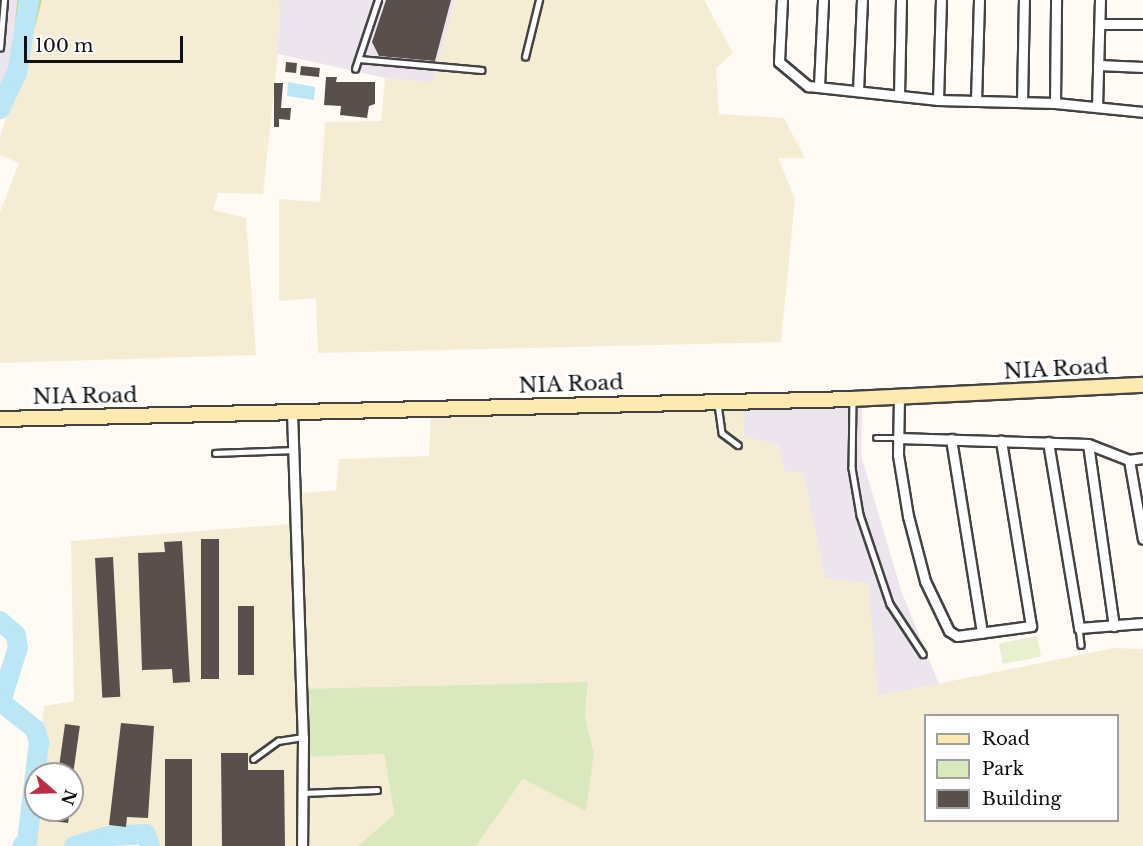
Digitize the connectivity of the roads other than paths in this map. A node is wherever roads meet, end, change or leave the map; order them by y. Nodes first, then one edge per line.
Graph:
1 (4, 0) edge
2 (378, 0) edge
3 (539, 0) edge
4 (782, 0) edge
5 (823, 0) edge
6 (862, 0) edge
7 (901, 0) edge
8 (941, 0) edge
9 (979, 0) edge
10 (1024, 0) edge
11 (1056, 0) edge
12 (1101, 0) edge
13 (1100, 24) junction
14 (1143, 24) edge
15 (0, 48) edge
16 (525, 57) dead end
17 (359, 59) junction
18 (1098, 65) junction
19 (1143, 67) edge
20 (356, 69) dead end
21 (482, 70) dead end
22 (819, 86) junction
23 (858, 91) junction
24 (899, 95) junction
25 (938, 100) junction
26 (976, 101) junction
27 (1022, 102) junction
28 (1055, 103) junction
29 (1097, 107) junction
30 (1143, 112) edge
31 (1143, 385) edge
32 (899, 396) junction
33 (853, 399) junction
34 (717, 401) junction
35 (292, 412) junction
36 (0, 418) edge
37 (876, 438) dead end
38 (898, 438) junction
39 (951, 439) junction
40 (1001, 440) junction
41 (1048, 442) junction
42 (1088, 444) junction
43 (738, 445) dead end
44 (293, 450) junction
45 (215, 453) dead end
46 (1143, 458) edge
47 (1129, 460) junction
48 (1140, 495) edge
49 (1143, 534) edge
50 (1143, 539) edge
51 (1143, 623) edge
52 (1114, 626) junction
53 (1078, 628) junction
54 (982, 633) junction
55 (1081, 645) dead end
56 (923, 654) dead end
57 (303, 737) junction
58 (254, 759) dead end
59 (377, 790) dead end
60 (303, 793) junction
61 (302, 846) edge

1 - 15 lane
2 - 17 lane
3 - 16 lane
4 - 22 street
5 - 22 street
6 - 23 street
7 - 24 street
8 - 25 street
9 - 26 street
10 - 27 street
11 - 28 street
12 - 13 street
13 - 14 street
13 - 18 street
17 - 20 lane
17 - 21 lane
18 - 19 street
18 - 29 street
22 - 23 street
23 - 24 street
24 - 25 street
25 - 26 street
26 - 27 street
27 - 28 street
28 - 29 street
29 - 30 street
31 - 32 street, NIA Road
32 - 33 street, NIA Road
32 - 38 street
33 - 34 street, NIA Road
33 - 56 lane
34 - 35 street, NIA Road
34 - 43 lane
35 - 36 street, NIA Road
35 - 44 street
37 - 38 lane
38 - 39 street
38 - 54 street
39 - 40 street
39 - 54 street
40 - 41 street
40 - 54 street
41 - 42 street
41 - 53 street
42 - 47 street
42 - 52 street
44 - 45 lane
44 - 57 street
46 - 47 street
47 - 48 street
48 - 49 street
49 - 50 street
51 - 52 street
52 - 53 street
53 - 55 lane
57 - 58 lane
57 - 60 street
59 - 60 lane
60 - 61 street

